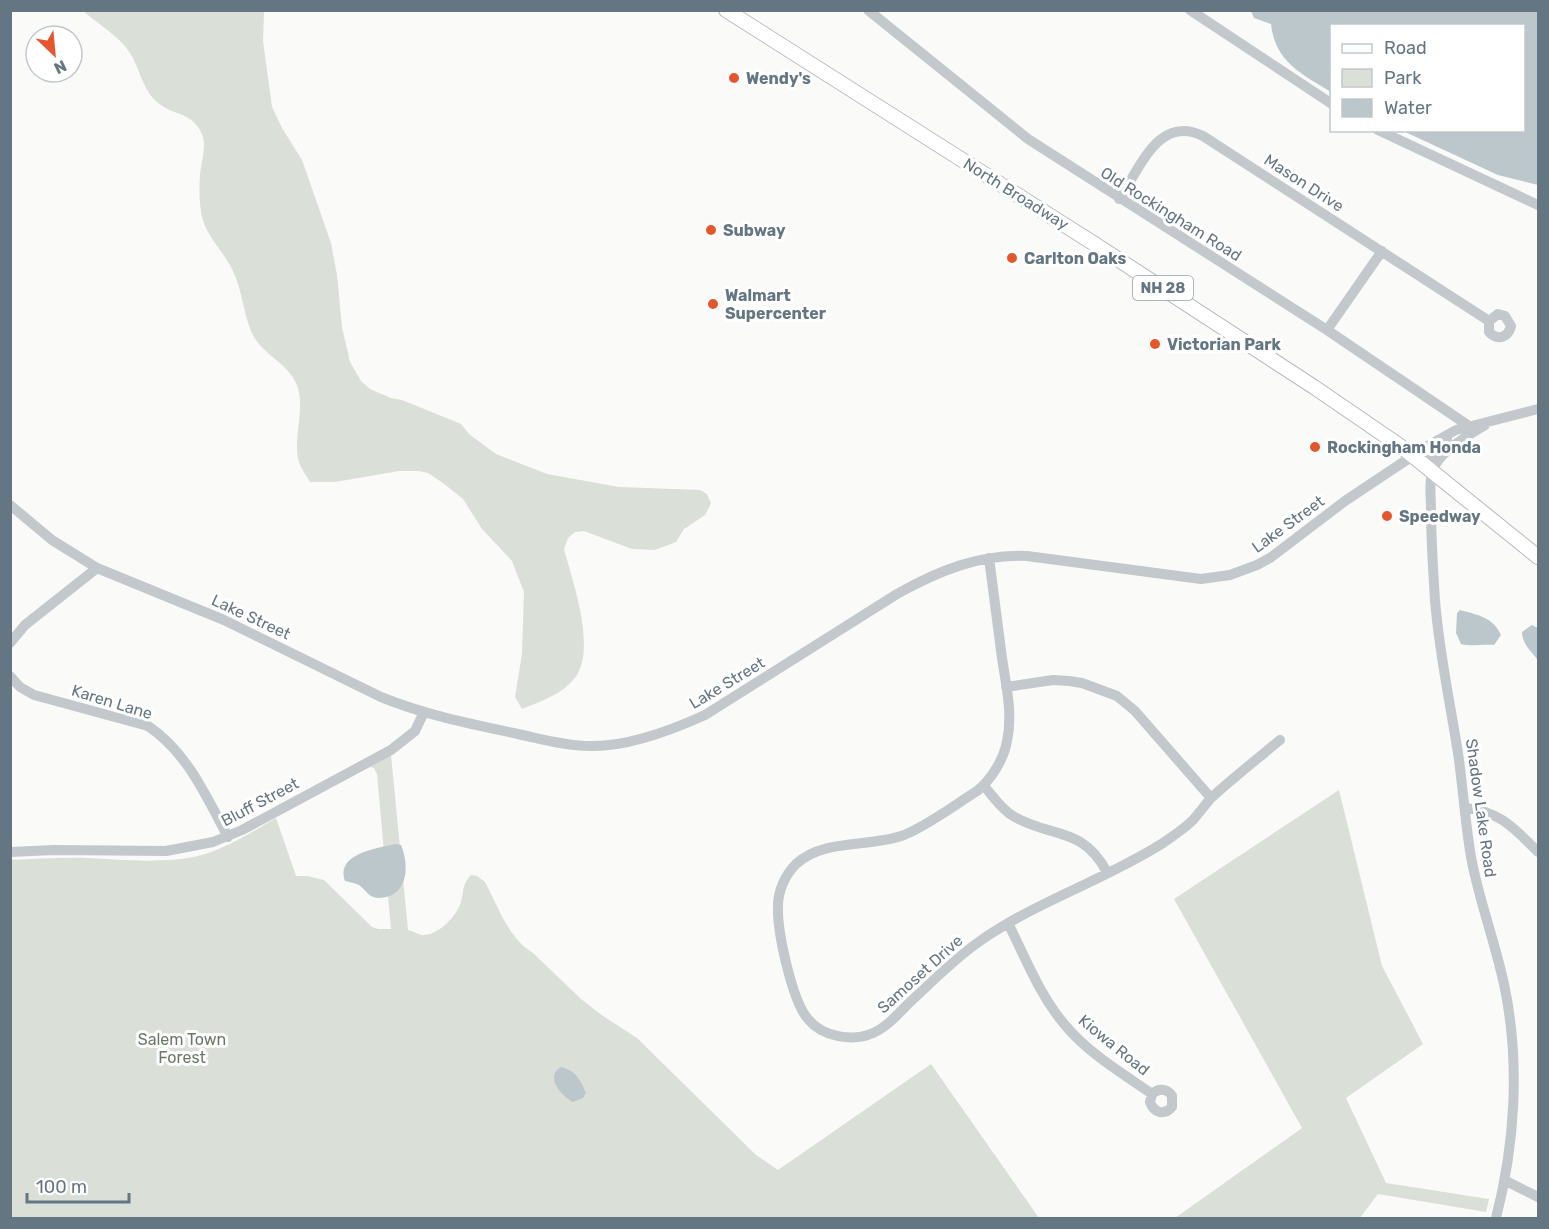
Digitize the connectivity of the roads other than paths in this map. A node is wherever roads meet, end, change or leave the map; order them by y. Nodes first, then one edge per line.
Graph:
1 (726, 10) edge
2 (868, 10) edge
3 (1190, 10) edge
4 (1330, 103) edge
5 (1382, 132) edge
6 (1119, 199) junction
7 (1539, 205) edge
8 (1382, 251) junction
9 (1489, 321) dead end
10 (1327, 330) junction
11 (1539, 409) edge
12 (1488, 423) junction
13 (1469, 426) junction
14 (1424, 464) junction
15 (10, 506) edge
16 (1537, 555) edge
17 (989, 558) junction
18 (97, 568) junction
19 (10, 643) edge
20 (10, 676) edge
21 (1006, 687) junction
22 (424, 712) junction
23 (1280, 740) dead end
24 (984, 786) junction
25 (1211, 798) junction
26 (1465, 808) junction
27 (228, 837) junction
28 (10, 852) edge
29 (1539, 852) edge
30 (1107, 872) junction
31 (1008, 923) junction
32 (1152, 1094) dead end
33 (1506, 1181) junction
34 (1539, 1197) edge
35 (1496, 1218) edge

1 - 14 main road, North Broadway / NH 28
2 - 6 street, Old Rockingham Road
3 - 4 street
5 - 7 street
6 - 8 street, Mason Drive
6 - 10 street, Old Rockingham Road
8 - 9 street, Mason Drive
8 - 10 street
10 - 13 street, Old Rockingham Road
11 - 12 street
12 - 13 street
12 - 14 street
13 - 14 street
14 - 16 main road, North Broadway / NH 28
14 - 17 street, Lake Street
14 - 26 street, Shadow Lake Road
15 - 18 street, Lake Street
17 - 21 street, Samoset Drive
17 - 22 street, Lake Street
18 - 19 street
18 - 22 street, Lake Street
20 - 27 street, Karen Lane
21 - 24 street, Samoset Drive
21 - 25 street
22 - 27 street, Bluff Street
23 - 25 street, Samoset Drive
24 - 30 street
24 - 31 street, Samoset Drive
25 - 30 street, Samoset Drive
26 - 29 street
26 - 33 street, Shadow Lake Road
27 - 28 street, Bluff Street
30 - 31 street, Samoset Drive
31 - 32 street, Kiowa Road
33 - 34 street
33 - 35 street, Shadow Lake Road

